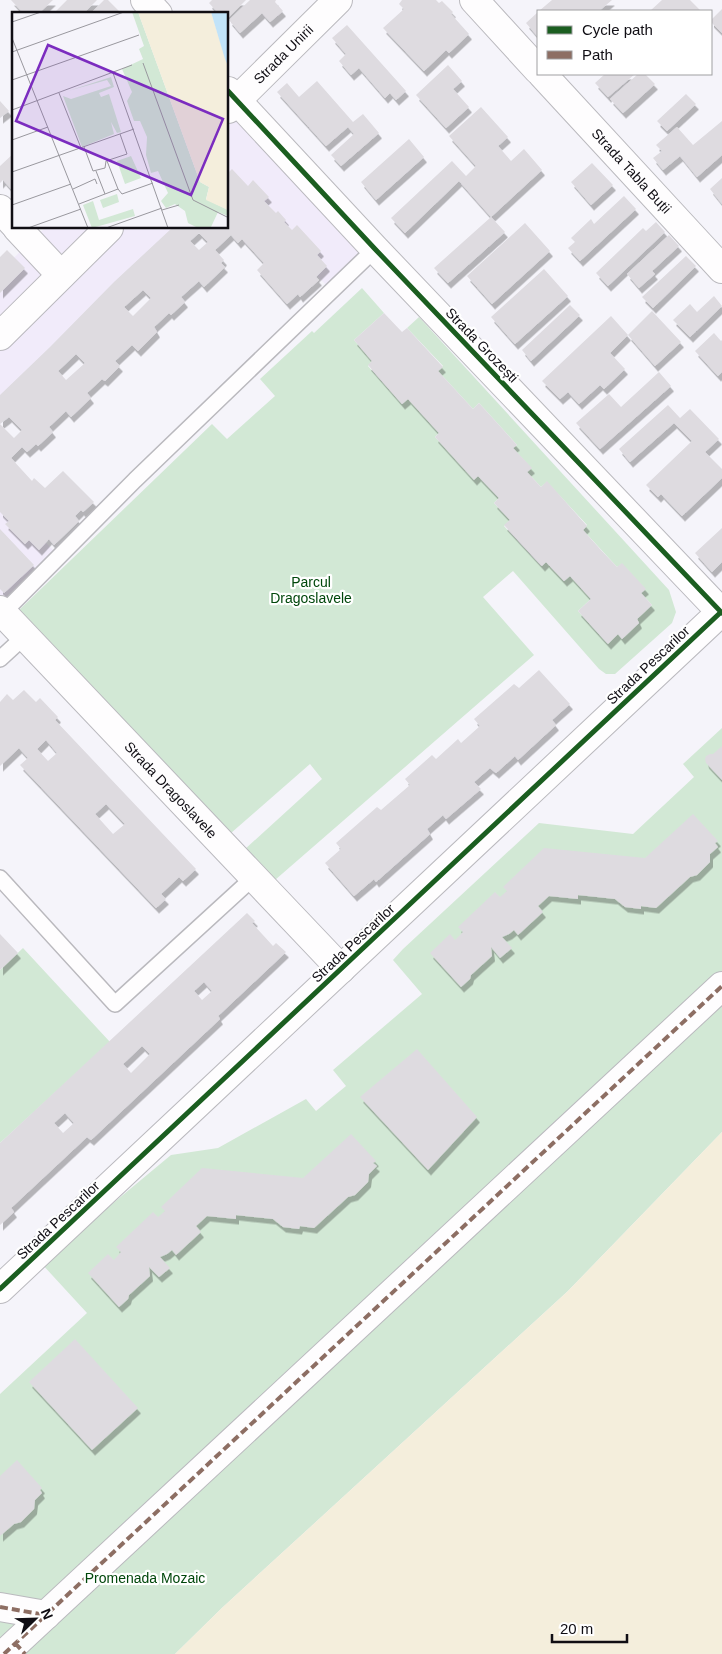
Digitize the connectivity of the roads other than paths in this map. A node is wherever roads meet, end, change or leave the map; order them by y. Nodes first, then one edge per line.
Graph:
1 (145, 0) edge
2 (338, 0) edge
3 (474, 0) edge
4 (156, 12) edge
5 (537, 69) edge
6 (543, 75) edge
7 (230, 100) edge
8 (0, 209) edge
9 (12, 222) edge
10 (18, 229) edge
11 (108, 229) edge
12 (375, 249) junction
13 (722, 269) edge
14 (61, 275) junction
15 (0, 336) edge
16 (1, 611) edge
17 (722, 613) edge
18 (25, 636) junction
19 (0, 659) edge
20 (254, 877) junction
21 (0, 878) edge
22 (341, 969) junction
23 (722, 986) edge
24 (0, 1289) edge
25 (0, 1607) edge
26 (46, 1614) junction
27 (15, 1650) edge

1 - 4 street
2 - 7 street, Strada Unirii
3 - 5 street
6 - 13 street, Strada Tabla Buții
7 - 12 street, Strada Grozești
8 - 9 street
10 - 14 street
11 - 14 street
12 - 16 lane
12 - 17 street, Strada Grozești
14 - 15 street
16 - 18 street, Strada Dragoslavele
17 - 22 street, Strada Pescarilor
18 - 19 lane
18 - 20 street, Strada Dragoslavele
20 - 21 lane
20 - 22 street, Strada Dragoslavele
22 - 24 street, Strada Pescarilor
23 - 26 street
25 - 26 street
26 - 27 street

